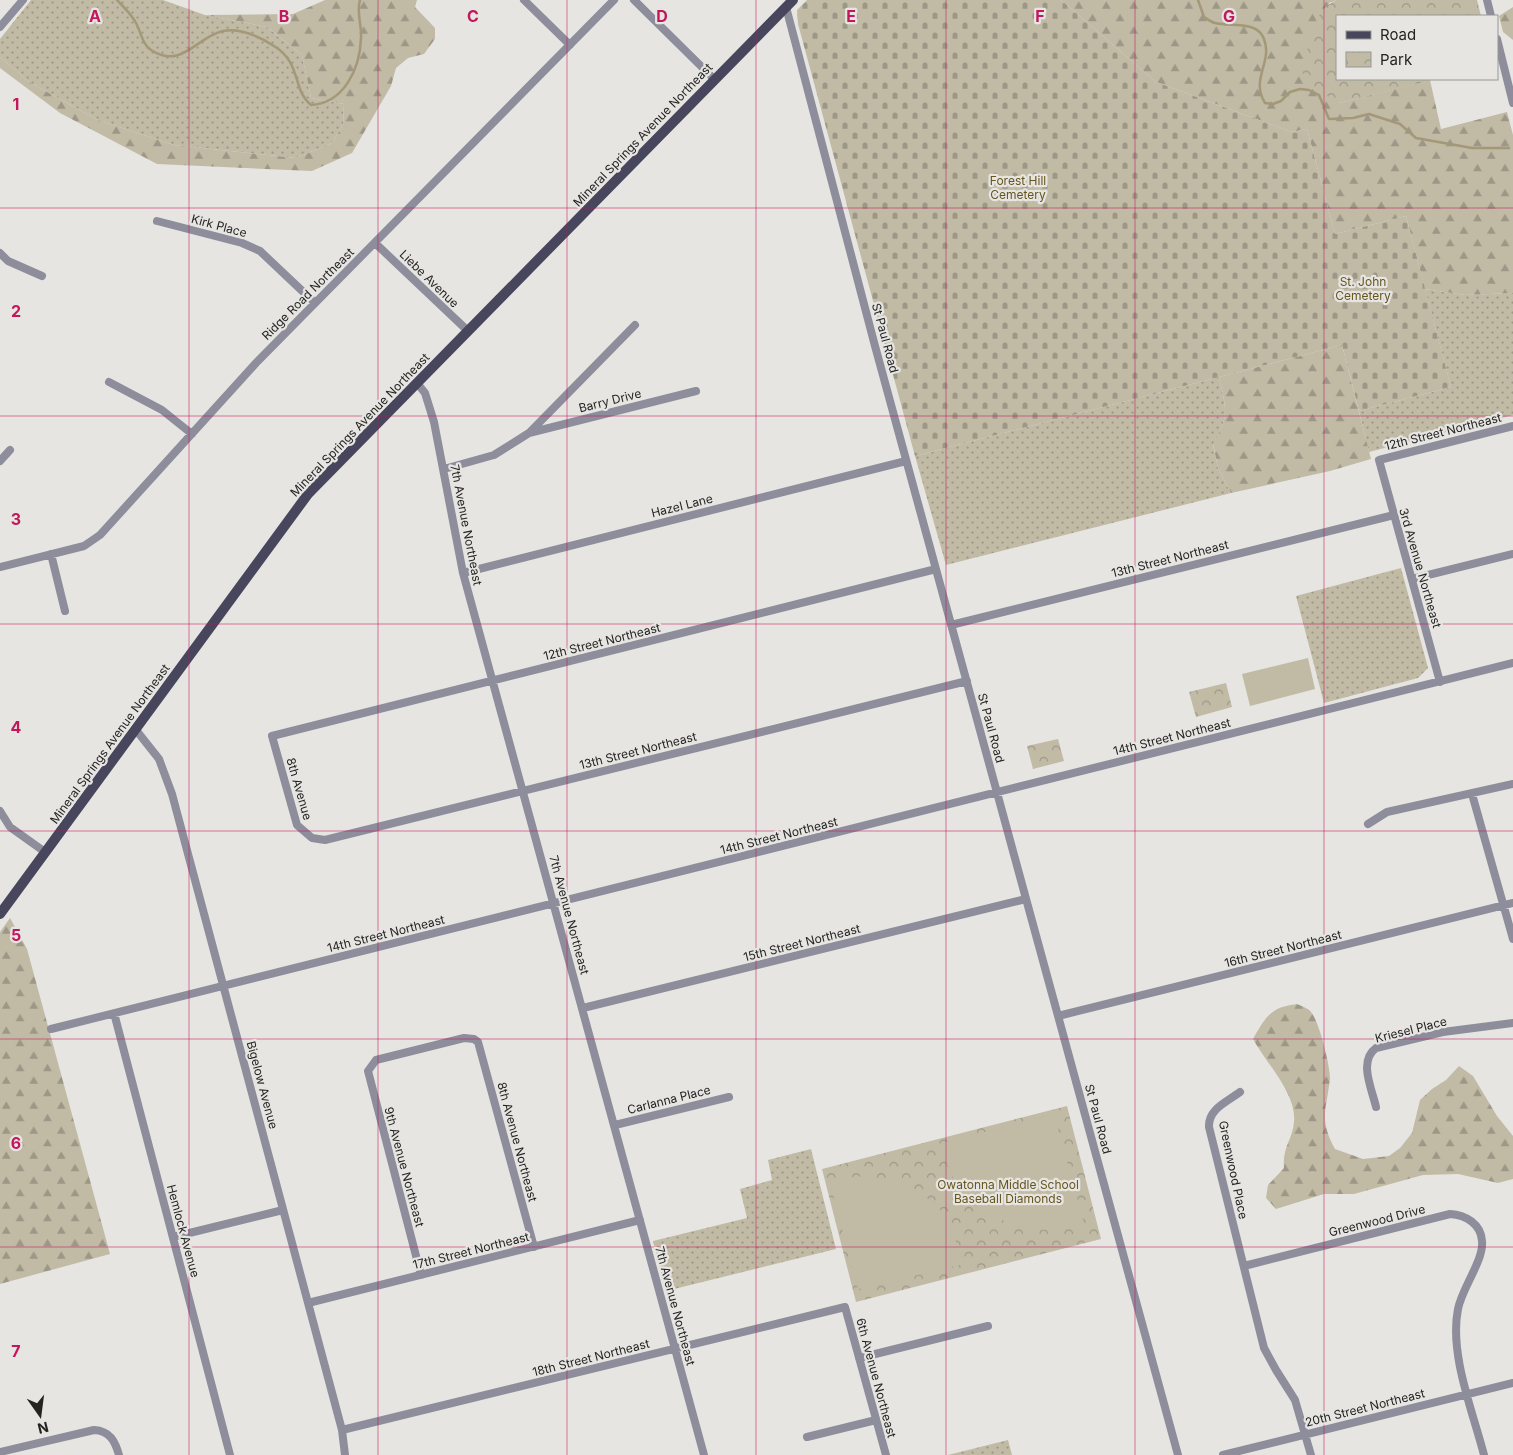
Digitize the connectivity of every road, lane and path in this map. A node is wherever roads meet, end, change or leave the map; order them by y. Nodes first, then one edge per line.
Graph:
1 (22, 0) edge
2 (524, 0) edge
3 (614, 0) edge
4 (634, 0) edge
5 (1487, 0) edge
6 (789, 3) edge
7 (1491, 15) edge
8 (0, 27) edge
9 (1498, 43) edge
10 (570, 45) junction
11 (714, 79) junction
12 (1513, 102) edge
13 (157, 221) dead end
14 (375, 243) junction
15 (0, 254) edge
16 (42, 276) dead end
17 (315, 303) junction
18 (635, 325) dead end
19 (468, 331) junction
20 (109, 382) dead end
21 (417, 383) junction
22 (696, 391) dead end
23 (1513, 426) edge
24 (529, 433) junction
25 (192, 434) junction
26 (10, 450) dead end
27 (906, 460) junction
28 (1379, 460) joint
29 (0, 461) edge
30 (444, 470) junction
31 (1394, 515) junction
32 (51, 554) junction
33 (1513, 554) edge
34 (0, 567) edge
35 (936, 569) junction
36 (463, 573) junction
37 (1412, 578) junction
38 (65, 611) dead end
39 (951, 625) junction
40 (1513, 663) edge
41 (493, 680) junction
42 (967, 681) junction
43 (1440, 682) junction
44 (136, 730) junction
45 (272, 736) joint
46 (1513, 784) edge
47 (524, 791) junction
48 (997, 793) junction
49 (1472, 794) junction
50 (0, 811) edge
51 (1368, 824) dead end
52 (315, 839) joint
53 (45, 852) junction
54 (1026, 899) junction
55 (554, 903) junction
56 (1513, 903) edge
57 (1504, 905) junction
58 (0, 914) edge
59 (1513, 939) edge
60 (224, 986) junction
61 (583, 1008) junction
62 (114, 1013) junction
63 (1058, 1016) junction
64 (1513, 1023) edge
65 (51, 1029) dead end
66 (370, 1066) joint
67 (1240, 1092) dead end
68 (729, 1097) dead end
69 (1376, 1107) dead end
70 (615, 1125) junction
71 (283, 1210) junction
72 (640, 1220) junction
73 (173, 1237) junction
74 (534, 1247) junction
75 (1244, 1266) junction
76 (421, 1275) junction
77 (308, 1303) junction
78 (846, 1307) joint
79 (988, 1326) dead end
80 (675, 1349) junction
81 (859, 1358) junction
82 (1513, 1383) edge
83 (1468, 1394) junction
84 (876, 1420) junction
85 (342, 1430) junction
86 (1305, 1435) junction
87 (807, 1437) dead end
88 (0, 1452) edge
89 (119, 1455) edge
90 (230, 1455) edge
91 (345, 1455) edge
92 (704, 1455) edge
93 (886, 1455) edge
94 (1178, 1455) edge
95 (1223, 1455) edge
96 (1311, 1455) edge
97 (1484, 1455) edge

1 - 8 street
2 - 10 street
3 - 10 street, Ridge Road Northeast
4 - 11 street
5 - 7 street
6 - 11 main road, Mineral Springs Avenue Northeast
6 - 27 street, St Paul Road
9 - 12 street
10 - 14 street, Ridge Road Northeast
11 - 19 main road, Mineral Springs Avenue Northeast
13 - 17 street, Kirk Place
14 - 17 street, Ridge Road Northeast
14 - 19 street, Liebe Avenue
15 - 16 street
17 - 25 street, Ridge Road Northeast
18 - 24 street, Barry Drive
19 - 21 main road, Mineral Springs Avenue Northeast
20 - 25 street
21 - 30 street, 7th Avenue Northeast
21 - 44 main road, Mineral Springs Avenue Northeast
22 - 24 street, Barry Drive
23 - 28 street, 12th Street Northeast
24 - 30 street, Barry Drive
25 - 32 street, Ridge Road Northeast
26 - 29 street
27 - 35 street, St Paul Road
27 - 36 street, Hazel Lane
28 - 31 street, 3rd Avenue Northeast
30 - 36 street, 7th Avenue Northeast
31 - 37 street, 3rd Avenue Northeast
31 - 39 street, 13th Street Northeast
32 - 34 street, Ridge Road Northeast
32 - 38 street
33 - 37 street
35 - 39 street, St Paul Road
35 - 41 street, 12th Street Northeast
36 - 41 street, 7th Avenue Northeast
37 - 43 street, 3rd Avenue Northeast
39 - 42 street, St Paul Road
40 - 43 street, 14th Street Northeast
41 - 45 street, 12th Street Northeast
41 - 47 street, 7th Avenue Northeast
42 - 47 street, 13th Street Northeast
42 - 48 street, St Paul Road
43 - 48 street, 14th Street Northeast
44 - 53 main road, Mineral Springs Avenue Northeast
44 - 60 street, Bigelow Avenue
45 - 52 street, 8th Avenue
46 - 49 street
47 - 52 street, 13th Street Northeast
47 - 55 street, 7th Avenue Northeast
48 - 54 street, St Paul Road
48 - 55 street, 14th Street Northeast
49 - 51 street
49 - 57 street
50 - 53 street
53 - 58 main road, Mineral Springs Avenue Northeast
54 - 61 street, 15th Street Northeast
54 - 63 street, St Paul Road
55 - 60 street, 14th Street Northeast
55 - 61 street, 7th Avenue Northeast
56 - 57 street, 16th Street Northeast
57 - 59 street
57 - 63 street, 16th Street Northeast
60 - 62 street, 14th Street Northeast
60 - 71 street, Bigelow Avenue
61 - 70 street, 7th Avenue Northeast
62 - 65 street, 14th Street Northeast
62 - 73 street, Hemlock Avenue
63 - 94 street, St Paul Road
64 - 69 street, Kriesel Place
66 - 74 street, 8th Avenue Northeast
66 - 76 street, 9th Avenue Northeast
67 - 75 street, Greenwood Place
68 - 70 street, Carlanna Place
70 - 72 street, 7th Avenue Northeast
71 - 73 street
71 - 77 street, Bigelow Avenue
72 - 74 street, 17th Street Northeast
72 - 80 street, 7th Avenue Northeast
73 - 90 street, Hemlock Avenue
74 - 76 street, 17th Street Northeast
75 - 83 street, Greenwood Drive
75 - 86 street
76 - 77 street, 17th Street Northeast
77 - 85 street, Bigelow Avenue
78 - 80 street, 18th Street Northeast
78 - 81 street, 6th Avenue Northeast
79 - 81 street
80 - 85 street, 18th Street Northeast
80 - 92 street, 7th Avenue Northeast
81 - 84 street, 6th Avenue Northeast
82 - 83 street, 20th Street Northeast
83 - 86 street, 20th Street Northeast
83 - 97 street, Greenwood Drive
84 - 87 street
84 - 93 street, 6th Avenue Northeast
85 - 91 street, Bigelow Avenue
86 - 95 street, 20th Street Northeast
86 - 96 street
88 - 89 street

